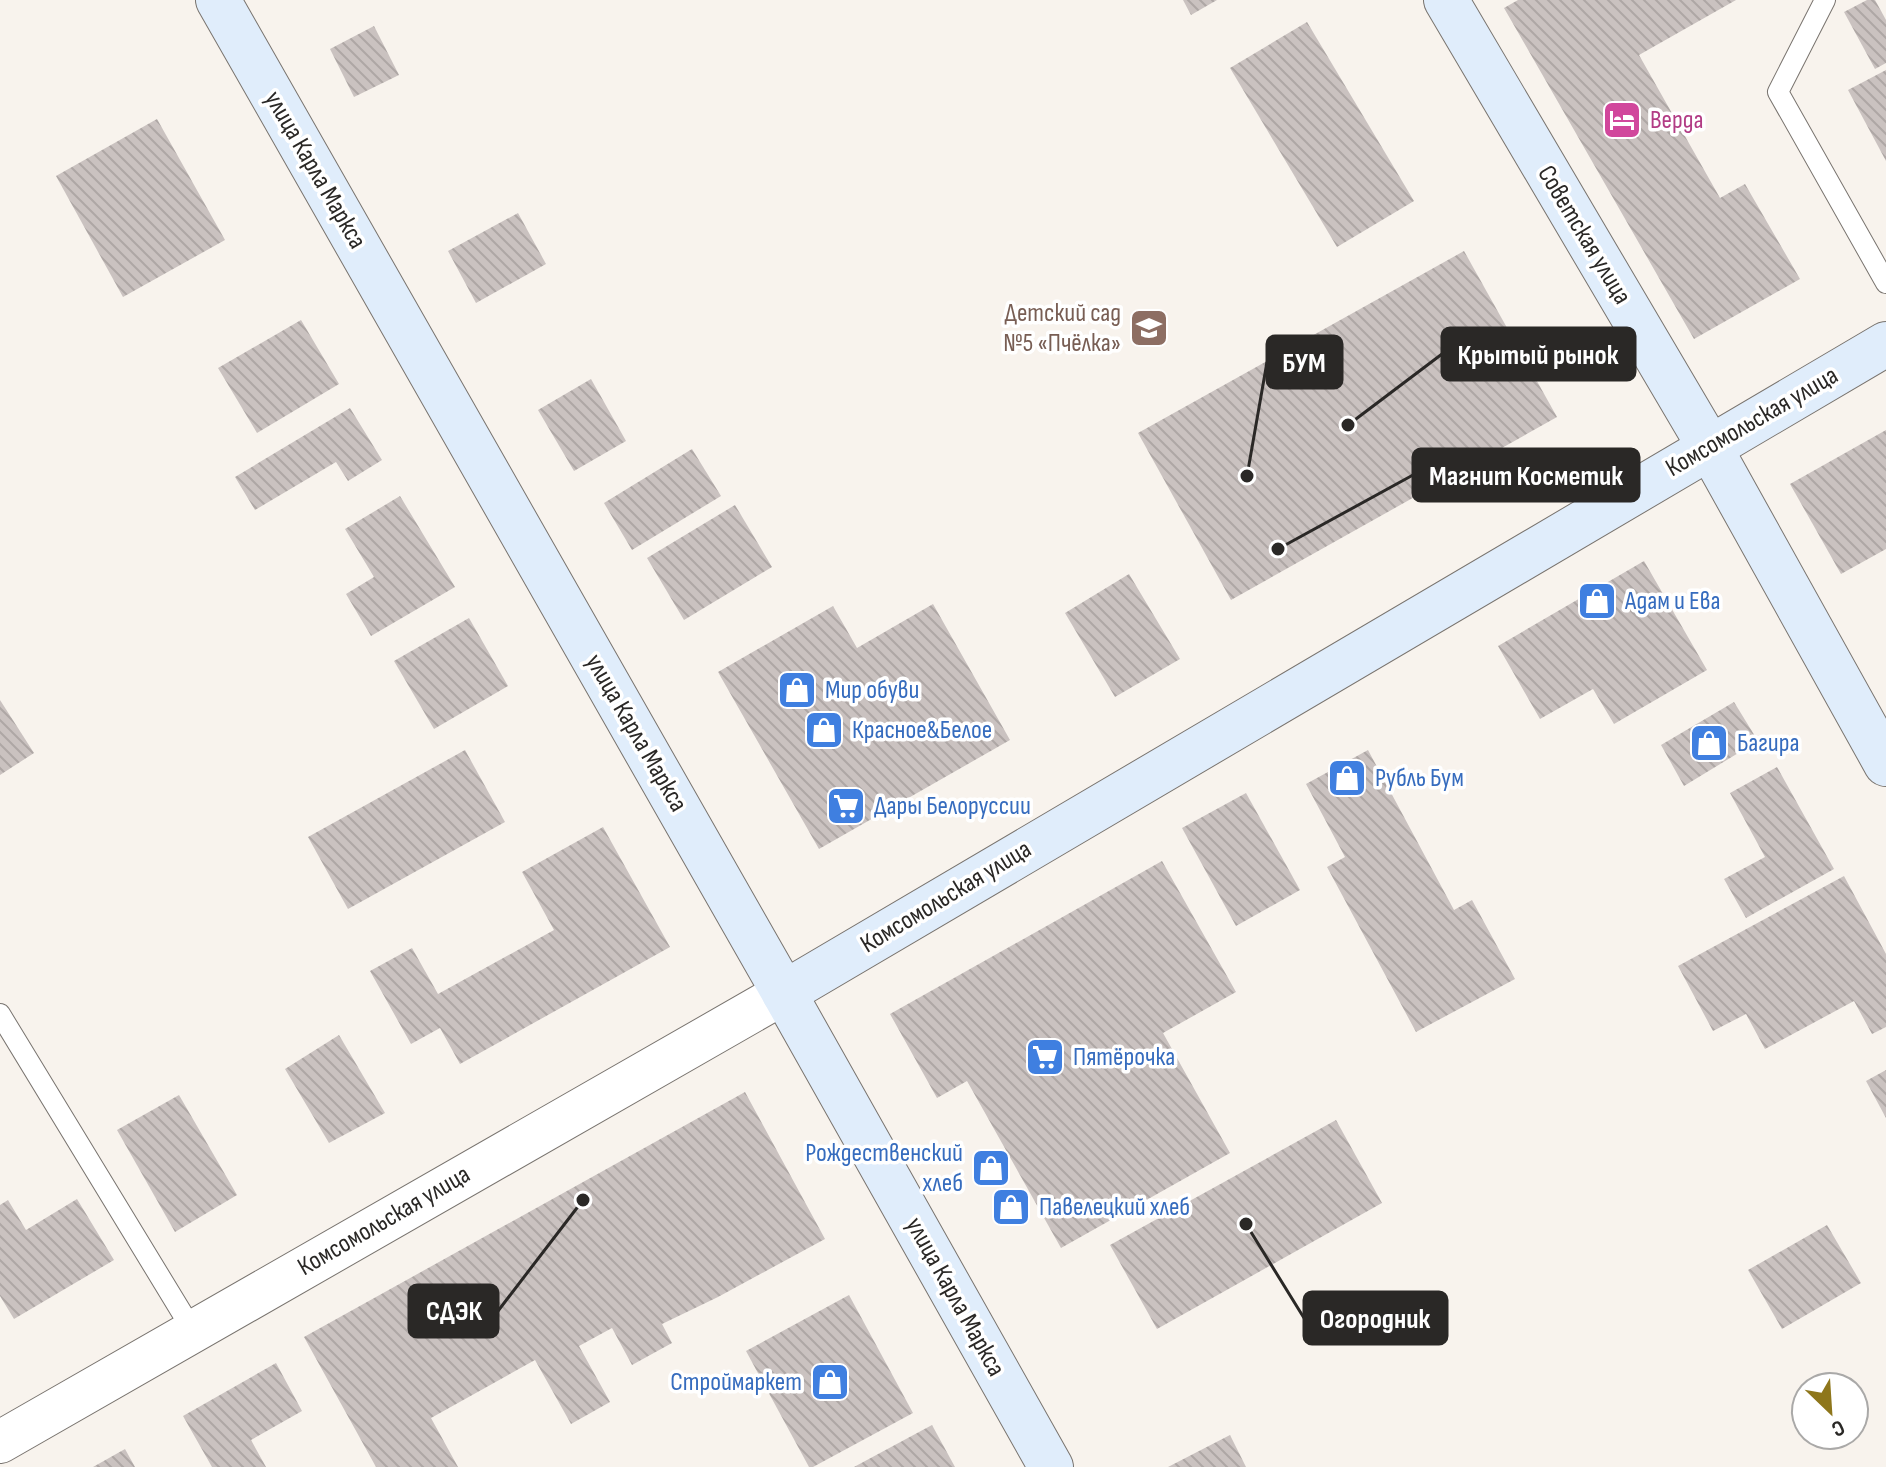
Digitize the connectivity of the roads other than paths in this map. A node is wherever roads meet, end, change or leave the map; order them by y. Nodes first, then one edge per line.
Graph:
1 (218, 0) edge
2 (1446, 0) edge
3 (1825, 0) edge
4 (1886, 283) edge
5 (1886, 344) edge
6 (1709, 446) junction
7 (1886, 764) edge
8 (784, 993) junction
9 (0, 1014) edge
10 (193, 1331) junction
11 (0, 1442) edge
12 (1051, 1467) edge

1 - 8 street, улица Карла Маркса
2 - 6 street, Советская улица
3 - 4 lane
5 - 6 street, Комсомольская улица
6 - 7 street, Советская улица
6 - 8 street, Комсомольская улица
8 - 10 street, Комсомольская улица
8 - 12 street, улица Карла Маркса
9 - 10 lane
10 - 11 street, Комсомольская улица

